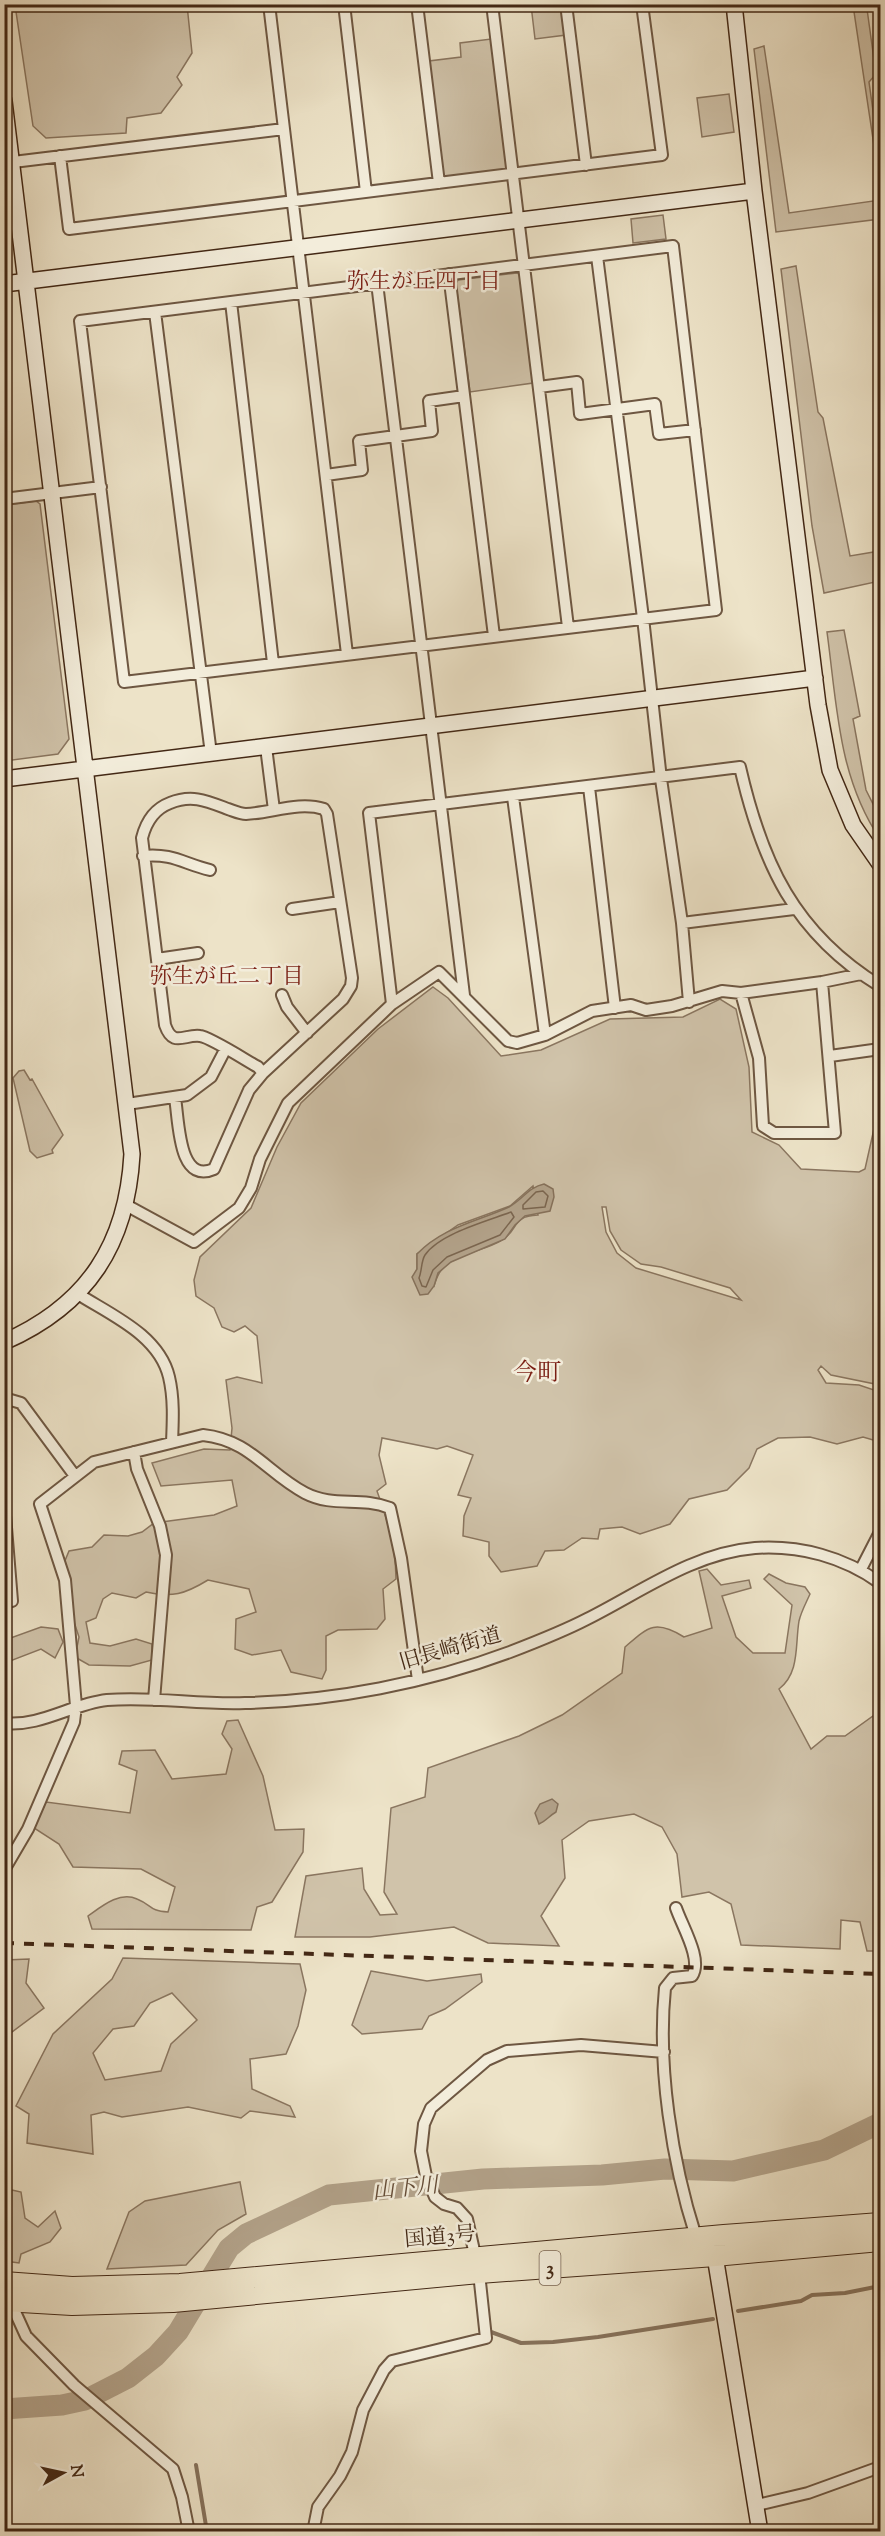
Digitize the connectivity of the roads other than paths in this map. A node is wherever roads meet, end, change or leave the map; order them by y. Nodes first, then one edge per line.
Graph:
1 (269, 4) edge
2 (344, 4) edge
3 (417, 4) edge
4 (492, 4) edge
5 (566, 4) edge
6 (642, 4) edge
7 (734, 4) edge
8 (4, 100) edge
9 (284, 129) junction
10 (60, 156) junction
11 (8, 163) edge
12 (586, 165) junction
13 (512, 174) junction
14 (439, 183) junction
15 (754, 191) junction
16 (366, 192) junction
17 (292, 201) junction
18 (519, 219) junction
19 (298, 248) junction
20 (597, 256) junction
21 (524, 265) junction
22 (450, 274) junction
23 (28, 281) junction
24 (4, 284) edge
25 (377, 284) junction
26 (304, 293) junction
27 (231, 302) junction
28 (155, 312) junction
29 (539, 387) junction
30 (465, 396) junction
31 (616, 408) junction
32 (694, 430) junction
33 (396, 436) junction
34 (326, 475) junction
35 (4, 486) edge
36 (101, 487) junction
37 (54, 493) junction
38 (5, 499) edge
39 (643, 618) junction
40 (568, 627) junction
41 (494, 636) junction
42 (422, 645) junction
43 (347, 654) junction
44 (273, 663) junction
45 (200, 672) junction
46 (815, 678) junction
47 (652, 698) junction
48 (433, 727) junction
49 (266, 747) junction
50 (210, 754) junction
51 (87, 769) junction
52 (661, 778) junction
53 (4, 779) edge
54 (589, 787) junction
55 (513, 797) junction
56 (442, 806) junction
57 (274, 810) junction
58 (143, 856) junction
59 (880, 864) edge
60 (210, 870) dead end
61 (340, 902) junction
62 (292, 909) dead end
63 (794, 909) junction
64 (682, 923) junction
65 (198, 953) dead end
66 (157, 959) junction
67 (861, 974) junction
68 (822, 982) junction
69 (880, 986) edge
70 (741, 993) junction
71 (282, 995) dead end
72 (464, 995) junction
73 (689, 1002) junction
74 (392, 1004) junction
75 (615, 1008) junction
76 (307, 1033) junction
77 (545, 1035) junction
78 (880, 1049) edge
79 (225, 1050) junction
80 (830, 1056) junction
81 (263, 1073) junction
82 (175, 1098) junction
83 (128, 1104) junction
84 (126, 1205) junction
85 (78, 1294) junction
86 (4, 1342) edge
87 (5, 1398) edge
88 (172, 1442) junction
89 (134, 1452) junction
90 (75, 1476) junction
91 (4, 1503) edge
92 (880, 1532) edge
93 (861, 1569) junction
94 (880, 1583) edge
95 (4, 1603) edge
96 (418, 1680) junction
97 (154, 1700) junction
98 (76, 1706) junction
99 (4, 1723) edge
100 (4, 1870) edge
101 (676, 1908) dead end
102 (664, 2052) junction
103 (880, 2223) edge
104 (696, 2237) junction
105 (880, 2241) edge
106 (715, 2256) junction
107 (477, 2265) junction
108 (4, 2282) edge
109 (177, 2293) junction
110 (5, 2300) edge
111 (880, 2467) edge
112 (757, 2505) junction
113 (189, 2532) edge
114 (313, 2532) edge
115 (760, 2532) edge

1 - 9 street
2 - 16 street
3 - 14 street
4 - 13 street
5 - 12 street
6 - 12 street
7 - 15 street
8 - 11 street
9 - 10 street
9 - 17 street
10 - 11 street
10 - 17 street
11 - 23 street
12 - 13 street
13 - 14 street
13 - 18 street
14 - 16 street
15 - 18 street
15 - 46 street
16 - 17 street
17 - 19 street
18 - 19 street
18 - 21 street
19 - 23 street
19 - 26 street
20 - 21 street
20 - 31 street
20 - 32 street
21 - 22 street
21 - 29 street
22 - 25 street
22 - 30 street
23 - 24 street
23 - 37 street
25 - 26 street
25 - 33 street
26 - 27 street
26 - 34 street
27 - 28 street
27 - 44 street
28 - 36 street
28 - 45 street
29 - 31 street
29 - 40 street
30 - 33 street
30 - 41 street
31 - 32 street
31 - 39 street
32 - 39 street
33 - 34 street
33 - 42 street
34 - 43 street
35 - 38 street
36 - 37 street
36 - 45 street
37 - 38 street
37 - 51 street
39 - 40 street
39 - 47 street
40 - 41 street
41 - 42 street
42 - 43 street
42 - 48 street
43 - 44 street
44 - 45 street
45 - 50 street
46 - 47 street
46 - 59 street
47 - 48 street
47 - 52 street
48 - 49 street
48 - 56 street
49 - 50 street
49 - 57 street
50 - 51 street
51 - 53 street
51 - 83 street
52 - 54 street
52 - 63 street
52 - 64 street
54 - 55 street
54 - 75 street
55 - 56 street
55 - 77 street
56 - 72 street
56 - 74 street
57 - 58 street
57 - 61 street
58 - 60 street
58 - 66 street
61 - 62 street
61 - 76 street
63 - 64 street
63 - 67 street
64 - 73 street
65 - 66 street
66 - 79 street
67 - 68 street
67 - 69 street
68 - 70 street
68 - 80 street
70 - 73 street
70 - 80 street
71 - 76 street
72 - 74 street
72 - 77 street
73 - 75 street
74 - 84 street
75 - 77 street
76 - 81 street
78 - 80 street
79 - 81 street
79 - 82 street
81 - 82 street
82 - 83 street
83 - 84 street
84 - 85 street
85 - 86 street
85 - 88 street
87 - 90 street
88 - 89 street
88 - 96 street
89 - 90 street
89 - 97 street
90 - 98 street
91 - 95 street
92 - 93 street
93 - 94 street, 旧長崎街道
93 - 96 street, 旧長崎街道
96 - 97 street, 旧長崎街道
97 - 98 street, 旧長崎街道
98 - 99 street, 旧長崎街道
98 - 100 street
101 - 102 street
102 - 104 street
102 - 107 street
103 - 104 highway, 国道3号 / 3
104 - 106 street
104 - 107 highway, 国道3号 / 3
105 - 106 highway, 国道3号 / 3
106 - 107 highway, 国道3号 / 3
106 - 112 street
107 - 109 highway, 国道3号 / 3
107 - 114 street
108 - 109 highway, 国道3号 / 3
109 - 110 highway, 国道3号 / 3
110 - 113 street
111 - 112 street
112 - 115 street

